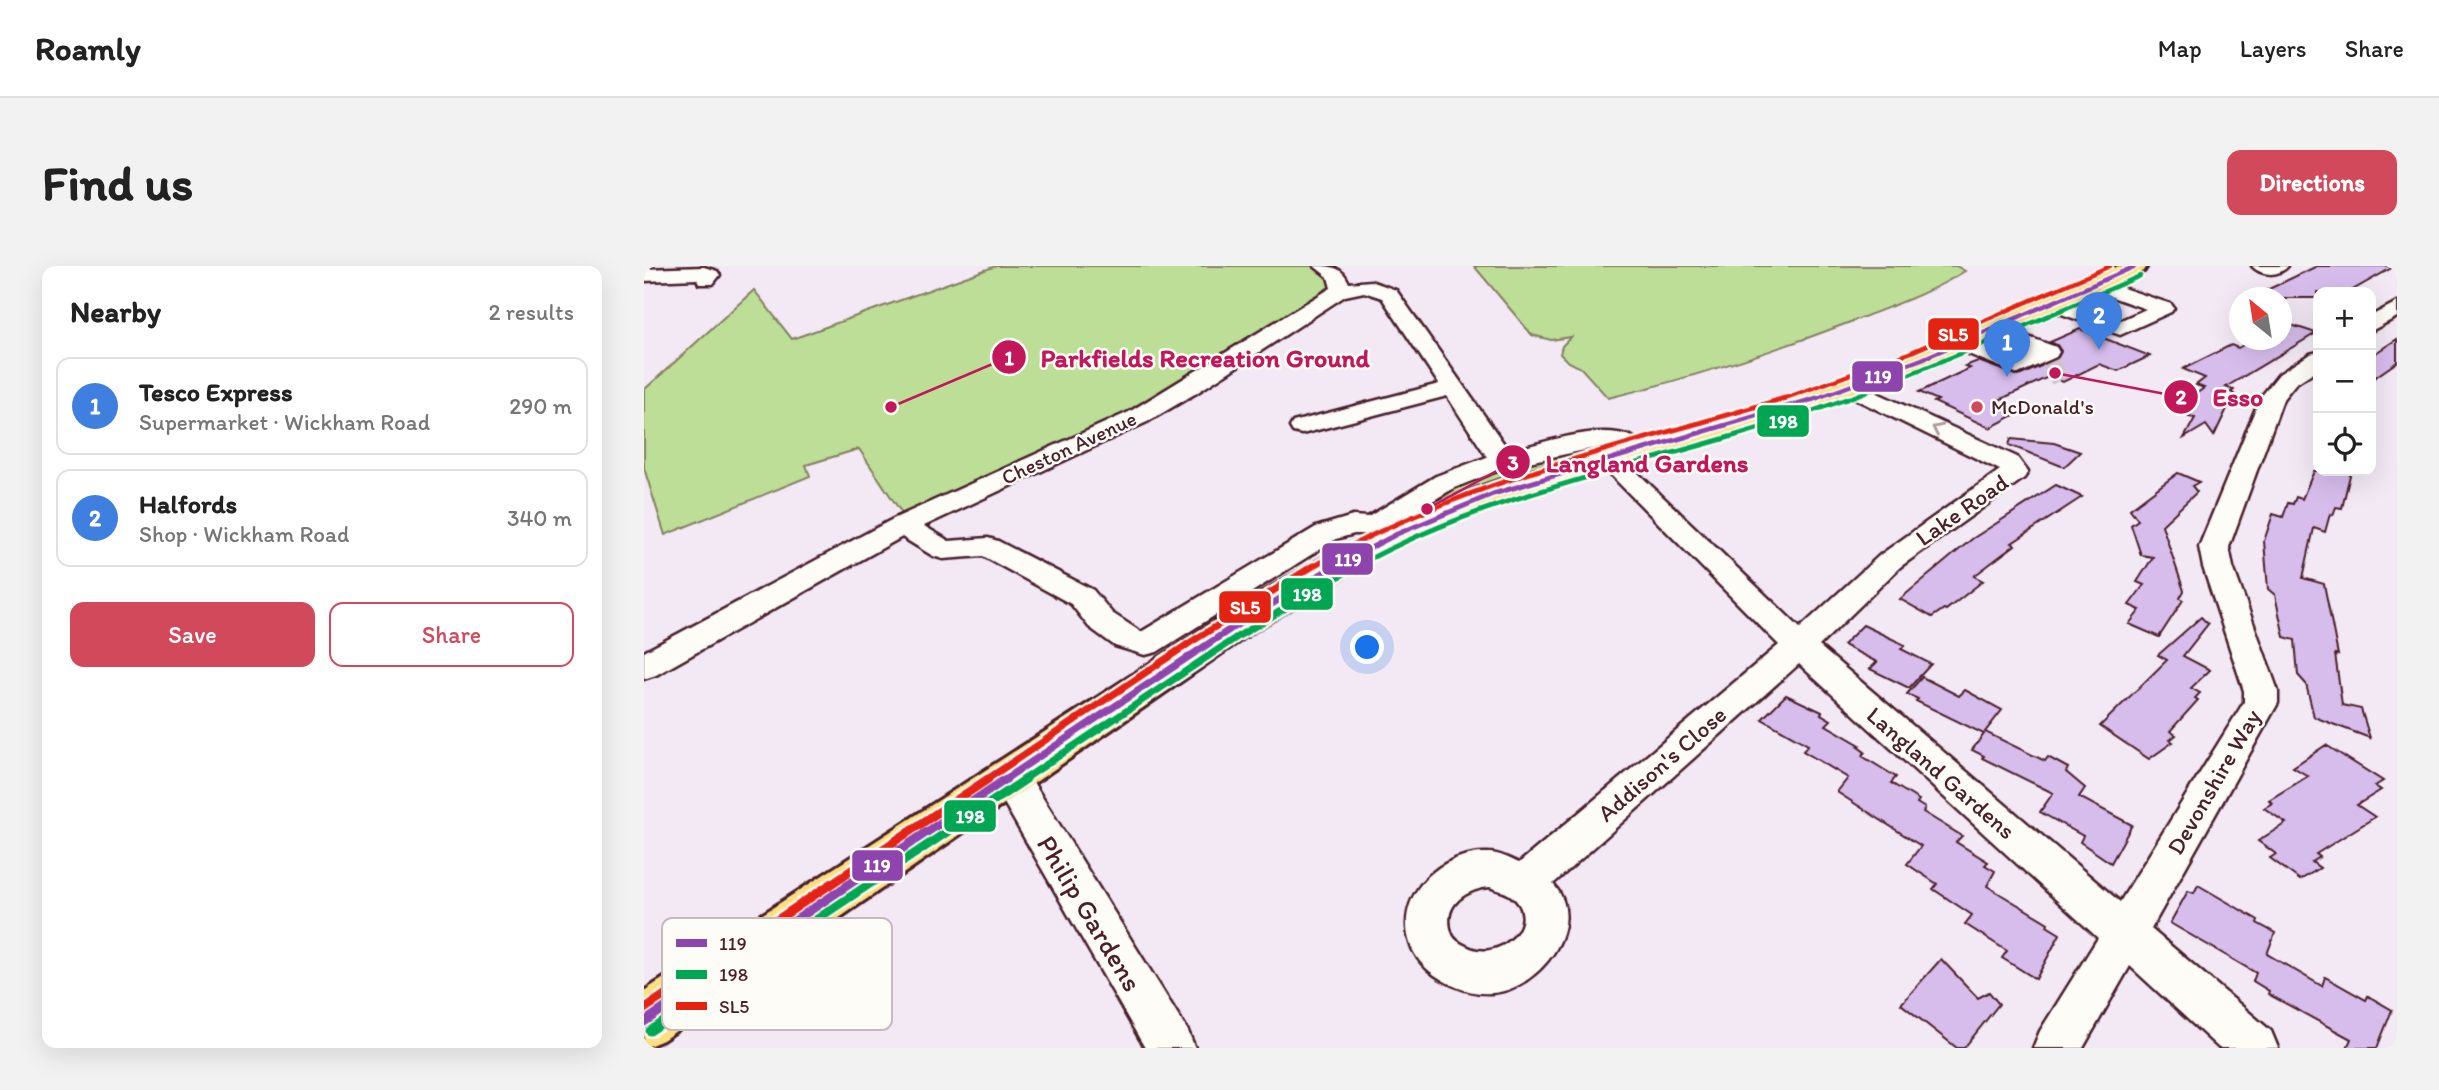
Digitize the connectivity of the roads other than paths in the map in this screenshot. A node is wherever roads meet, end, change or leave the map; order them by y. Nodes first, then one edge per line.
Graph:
1 (1323, 266) edge
2 (2136, 266) edge
3 (2261, 266) edge
4 (2279, 266) edge
5 (644, 275) edge
6 (706, 281) dead end
7 (2093, 284) junction
8 (1342, 290) junction
9 (2397, 309) edge
10 (2050, 310) junction
11 (2376, 322) edge
12 (2001, 324) junction
13 (1959, 342) junction
14 (2133, 345) dead end
15 (2313, 362) edge
16 (1453, 387) junction
17 (1849, 387) junction
18 (1303, 427) dead end
19 (1622, 454) junction
20 (1502, 460) junction
21 (903, 525) junction
22 (1379, 533) junction
23 (1799, 646) junction
24 (644, 667) edge
25 (1007, 781) junction
26 (1526, 882) dead end
27 (801, 918) edge
28 (2124, 935) junction
29 (662, 1010) edge
30 (644, 1022) edge
31 (1171, 1048) edge
32 (2057, 1048) edge
33 (2254, 1048) edge

1 - 8 street
2 - 7 highway
3 - 4 street
5 - 6 street
7 - 10 highway
7 - 10 street
8 - 16 street
8 - 21 street, Cheston Avenue
9 - 11 street
10 - 12 highway
10 - 14 street
12 - 13 highway
12 - 13 street
13 - 17 highway
15 - 28 street, Devonshire Way
16 - 18 street
16 - 20 street
17 - 19 highway
23 -> 17 street, Lake Road
19 - 20 street
19 - 22 highway
19 - 23 street, Langland Gardens
20 - 22 street
21 - 22 street
21 - 24 street, Cheston Avenue
22 - 25 highway
23 - 26 street, Addison's Close
23 - 28 street, Langland Gardens
25 - 27 highway
25 - 31 street, Philip Gardens
28 - 32 street, Devonshire Way
28 - 33 street, Langland Gardens
29 - 30 highway

